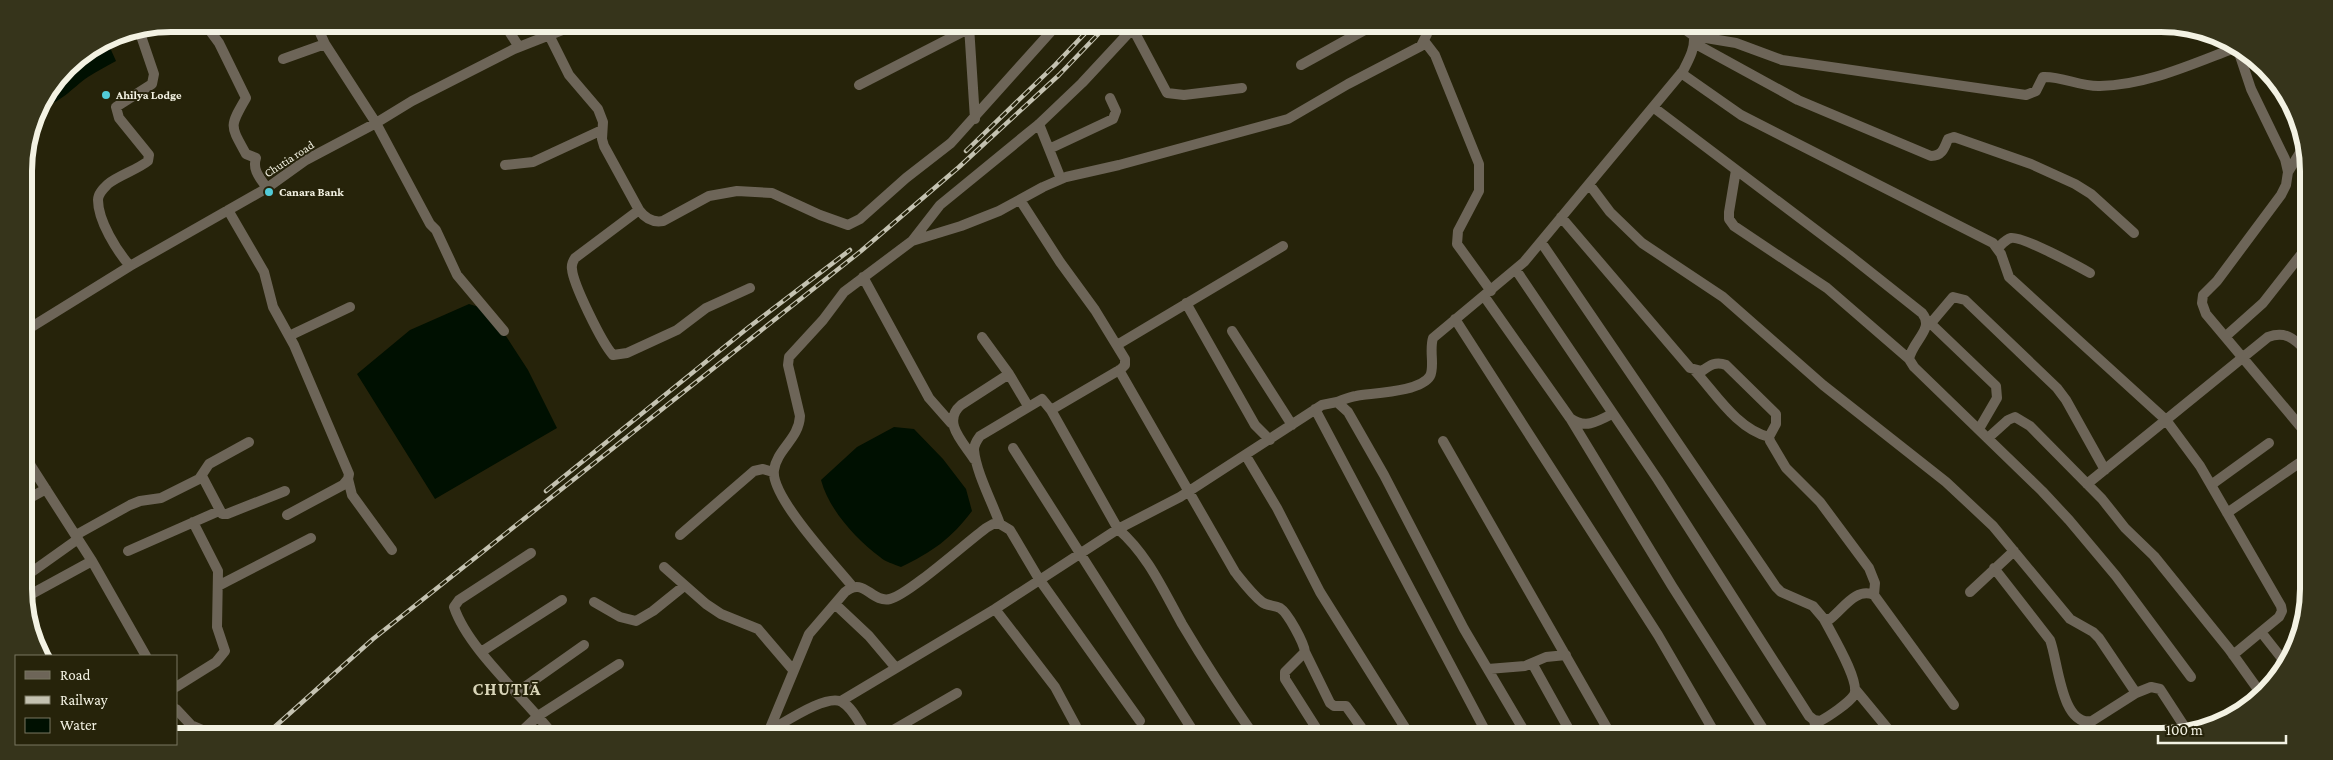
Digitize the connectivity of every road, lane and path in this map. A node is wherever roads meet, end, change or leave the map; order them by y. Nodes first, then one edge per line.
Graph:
1 (1360, 32) edge
2 (1427, 32) edge
3 (212, 33) edge
4 (320, 33) edge
5 (510, 33) edge
6 (555, 33) edge
7 (959, 33) edge
8 (970, 33) edge
9 (1050, 33) edge
10 (1130, 33) edge
11 (1136, 33) edge
12 (549, 35) junction
13 (140, 36) edge
14 (1700, 36) edge
15 (1425, 42) junction
16 (325, 44) junction
17 (519, 47) junction
18 (2229, 50) edge
19 (2240, 57) edge
20 (284, 59) dead end
21 (1301, 65) dead end
22 (1681, 74) junction
23 (859, 85) dead end
24 (1242, 88) dead end
25 (1110, 98) dead end
26 (1653, 107) junction
27 (975, 119) junction
28 (376, 123) junction
29 (1039, 124) junction
30 (602, 130) junction
31 (1049, 149) junction
32 (2299, 154) edge
33 (505, 165) dead end
34 (1736, 170) junction
35 (2288, 172) junction
36 (1061, 179) junction
37 (1589, 184) junction
38 (267, 188) junction
39 (1020, 200) junction
40 (228, 210) junction
41 (639, 210) junction
42 (1561, 217) junction
43 (2134, 233) dead end
44 (912, 241) junction
45 (1541, 242) junction
46 (1283, 246) dead end
47 (1998, 248) junction
48 (2300, 256) edge
49 (130, 266) junction
50 (1516, 270) junction
51 (2090, 273) dead end
52 (863, 277) junction
53 (750, 288) dead end
54 (1487, 293) junction
55 (1186, 304) junction
56 (350, 307) dead end
57 (1455, 319) junction
58 (1929, 321) junction
59 (33, 325) edge
60 (1232, 330) dead end
61 (504, 332) dead end
62 (289, 336) junction
63 (2226, 336) junction
64 (982, 337) dead end
65 (1117, 344) junction
66 (2300, 345) edge
67 (2244, 356) junction
68 (1909, 359) junction
69 (1119, 370) junction
70 (1695, 371) junction
71 (1008, 374) junction
72 (1337, 402) junction
73 (1028, 406) junction
74 (1315, 409) junction
75 (1051, 410) junction
76 (1612, 414) junction
77 (1570, 418) junction
78 (2166, 420) junction
79 (951, 422) junction
80 (1292, 425) junction
81 (2300, 426) edge
82 (1979, 429) junction
83 (1768, 437) junction
84 (1988, 438) junction
85 (1270, 440) junction
86 (1443, 441) dead end
87 (249, 442) dead end
88 (2269, 443) dead end
89 (1014, 448) dead end
90 (1246, 456) junction
91 (2300, 463) edge
92 (977, 464) junction
93 (32, 468) edge
94 (2105, 470) junction
95 (773, 472) junction
96 (202, 476) junction
97 (348, 479) junction
98 (2087, 484) junction
99 (2211, 485) junction
100 (46, 489) junction
101 (286, 491) dead end
102 (1190, 491) junction
103 (32, 497) edge
104 (219, 511) junction
105 (2226, 513) junction
106 (287, 515) dead end
107 (193, 522) junction
108 (1000, 524) junction
109 (1118, 529) junction
110 (680, 535) dead end
111 (77, 537) junction
112 (311, 538) dead end
113 (392, 550) dead end
114 (2014, 550) junction
115 (128, 551) dead end
116 (531, 553) dead end
117 (1081, 553) junction
118 (92, 561) junction
119 (664, 567) dead end
120 (1994, 568) junction
121 (32, 571) edge
122 (1039, 579) junction
123 (218, 586) junction
124 (684, 586) junction
125 (852, 586) junction
126 (1970, 592) dead end
127 (33, 593) edge
128 (1874, 595) junction
129 (562, 600) dead end
130 (594, 602) dead end
131 (835, 604) junction
132 (995, 609) junction
133 (1824, 619) junction
134 (2261, 632) junction
135 (584, 645) dead end
136 (481, 652) junction
137 (1304, 652) junction
138 (145, 655) edge
139 (1566, 655) junction
140 (2233, 655) junction
141 (2281, 658) edge
142 (1532, 663) junction
143 (619, 664) dead end
144 (896, 668) junction
145 (1488, 669) junction
146 (794, 670) junction
147 (2190, 677) dead end
148 (178, 685) edge
149 (1855, 689) junction
150 (2258, 689) edge
151 (516, 693) junction
152 (957, 693) dead end
153 (2136, 693) junction
154 (841, 701) junction
155 (1954, 705) dead end
156 (178, 711) edge
157 (538, 716) junction
158 (1814, 720) junction
159 (1140, 721) dead end
160 (1076, 726) dead end
161 (2184, 726) edge
162 (1191, 727) edge
163 (1248, 727) edge
164 (1316, 727) edge
165 (1361, 727) edge
166 (1405, 727) edge
167 (1483, 727) edge
168 (1522, 727) edge
169 (1568, 727) edge
170 (1606, 727) edge
171 (1711, 727) edge
172 (1761, 727) edge
173 (1815, 727) edge
174 (1887, 727) edge
175 (195, 728) edge
176 (525, 728) edge
177 (548, 728) edge
178 (770, 728) edge
179 (776, 728) edge
180 (862, 728) edge
181 (897, 728) edge

1 - 21 street
2 - 15 street
3 - 38 street
4 - 16 street
5 - 17 street
6 - 12 street, Chutia road
7 - 23 street
8 - 27 street
9 - 27 street
10 - 29 street
11 - 24 street
12 - 17 street, Chutia road
12 - 30 street
13 - 49 street
14 - 18 street
14 - 22 street
14 - 43 street
15 - 36 street
15 - 54 street
16 - 20 street
16 - 28 street
17 - 28 street, Chutia road
19 - 35 street
22 - 26 street
22 - 47 street
25 - 31 street
26 - 34 street
26 - 37 street
27 - 41 street
28 - 38 street, Chutia road
28 - 61 street
29 - 31 street
29 - 44 street
30 - 33 street
30 - 41 street
31 - 36 street
32 - 35 street
34 - 58 street
34 - 68 street
35 - 63 street
36 - 39 street
37 - 42 street
37 - 114 street
38 - 40 street, Chutia road
39 - 44 street
39 - 65 street
40 - 49 street, Chutia road
40 - 62 street
41 - 53 street
42 - 45 street
42 - 70 street
44 - 52 street
45 - 50 street
45 - 133 street
46 - 55 street
47 - 51 street
47 - 78 street
48 - 63 street
49 - 59 street, Chutia road
50 - 54 street
50 - 76 street
52 - 79 street
52 - 95 street
54 - 57 street
54 - 77 street
55 - 65 street
55 - 85 street
56 - 62 street
57 - 72 street
57 - 171 street
58 - 68 street
58 - 82 street
58 - 94 street
60 - 80 street
62 - 97 street
63 - 67 street
64 - 71 street
65 - 69 street
66 - 67 street
67 - 78 street
67 - 81 street
68 - 82 street
69 - 75 street
69 - 102 street
70 - 83 street
70 - 83 street
71 - 73 street
71 - 79 street
72 - 74 street
72 - 145 street
73 - 75 street
73 - 92 street
74 - 80 street
74 - 167 street
75 - 109 street
76 - 77 street
76 - 158 street
77 - 172 street
78 - 94 street
78 - 99 street
79 - 92 street
80 - 85 street
82 - 84 street
83 - 128 street
84 - 98 street
84 - 147 street
85 - 90 street
86 - 139 street
87 - 96 street
88 - 99 street
89 - 117 street
90 - 102 street
90 - 166 street
91 - 105 street
92 - 108 street
93 - 100 street
94 - 98 street
95 - 110 street
95 - 125 street
96 - 104 street
96 - 111 street
97 - 106 street
97 - 113 street
98 - 140 street
99 - 105 street
100 - 103 street
100 - 111 street
101 - 104 street
102 - 109 street
102 - 137 street
104 - 107 street
105 - 134 street
107 - 115 street
107 - 123 street
108 - 122 street
108 - 125 street
109 - 117 street
109 - 163 street
111 - 118 street
111 - 121 street
112 - 123 street
114 - 120 street
114 - 153 street
116 - 136 street
117 - 122 street
117 - 162 street
118 - 127 street
118 - 138 street
119 - 124 street
120 - 126 street
120 - 153 street
122 - 132 street
122 - 159 street
123 - 148 street
124 - 130 street
124 - 146 street
125 - 131 street
128 - 133 street
128 - 155 street
129 - 136 street
131 - 144 street
131 - 146 street
132 - 144 street
132 - 160 street
133 - 149 street
134 - 140 street
134 - 141 street
135 - 151 street
136 - 151 street
137 - 164 street
137 - 165 street
139 - 142 street
139 - 170 street
140 - 150 street
142 - 145 street
142 - 169 street
143 - 157 street
144 - 154 street
145 - 168 street
146 - 178 street
149 - 158 street
149 - 174 street
151 - 157 street
152 - 181 street
153 - 161 street
154 - 179 street
154 - 180 street
156 - 175 street
157 - 176 street
157 - 177 street
158 - 173 street

